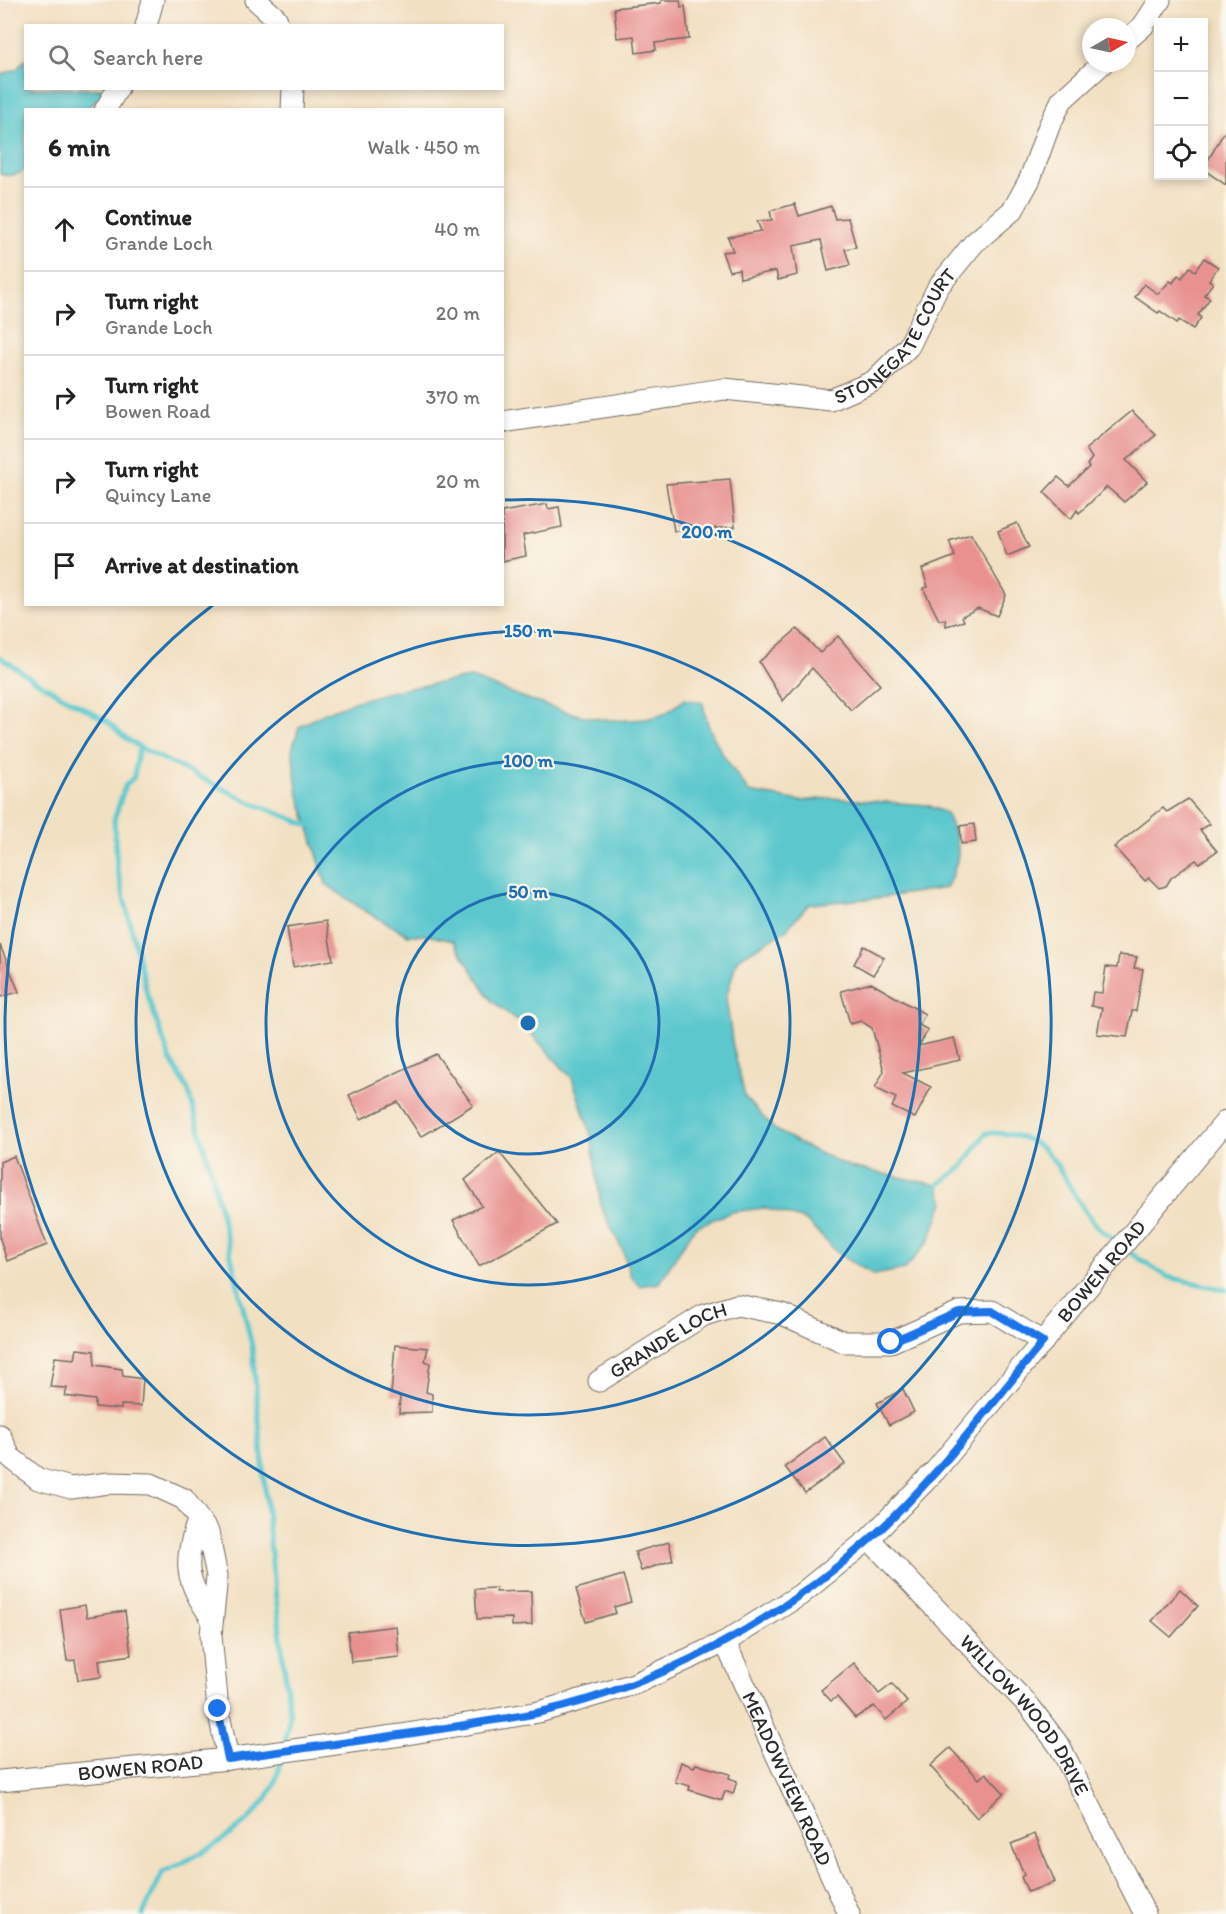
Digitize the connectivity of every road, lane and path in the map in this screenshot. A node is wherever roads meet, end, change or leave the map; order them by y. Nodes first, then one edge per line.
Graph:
1 (153, 0) edge
2 (256, 0) edge
3 (1160, 0) edge
4 (147, 24) edge
5 (278, 24) edge
6 (1136, 32) edge
7 (1093, 72) edge
8 (117, 90) edge
9 (293, 90) edge
10 (106, 108) edge
11 (292, 108) edge
12 (504, 422) edge
13 (1226, 1121) edge
14 (1043, 1342) junction
15 (599, 1381) dead end
16 (0, 1435) edge
17 (198, 1520) junction
18 (869, 1539) junction
19 (212, 1619) junction
20 (725, 1642) junction
21 (228, 1759) junction
22 (0, 1781) edge
23 (849, 1914) edge
24 (1145, 1914) edge

1 - 4 street
2 - 5 street
3 - 6 street
7 - 12 street, STONEGATE COURT
8 - 10 street
9 - 11 street
13 - 14 street, BOWEN ROAD
14 - 15 street, GRANDE LOCH
14 - 18 street, BOWEN ROAD
16 - 17 street
17 - 19 street
17 - 19 street
18 - 20 street, BOWEN ROAD
18 - 24 street, WILLOW WOOD DRIVE
19 - 21 street
20 - 21 street, BOWEN ROAD
20 - 23 street, MEADOWVIEW ROAD
21 - 22 street, BOWEN ROAD

